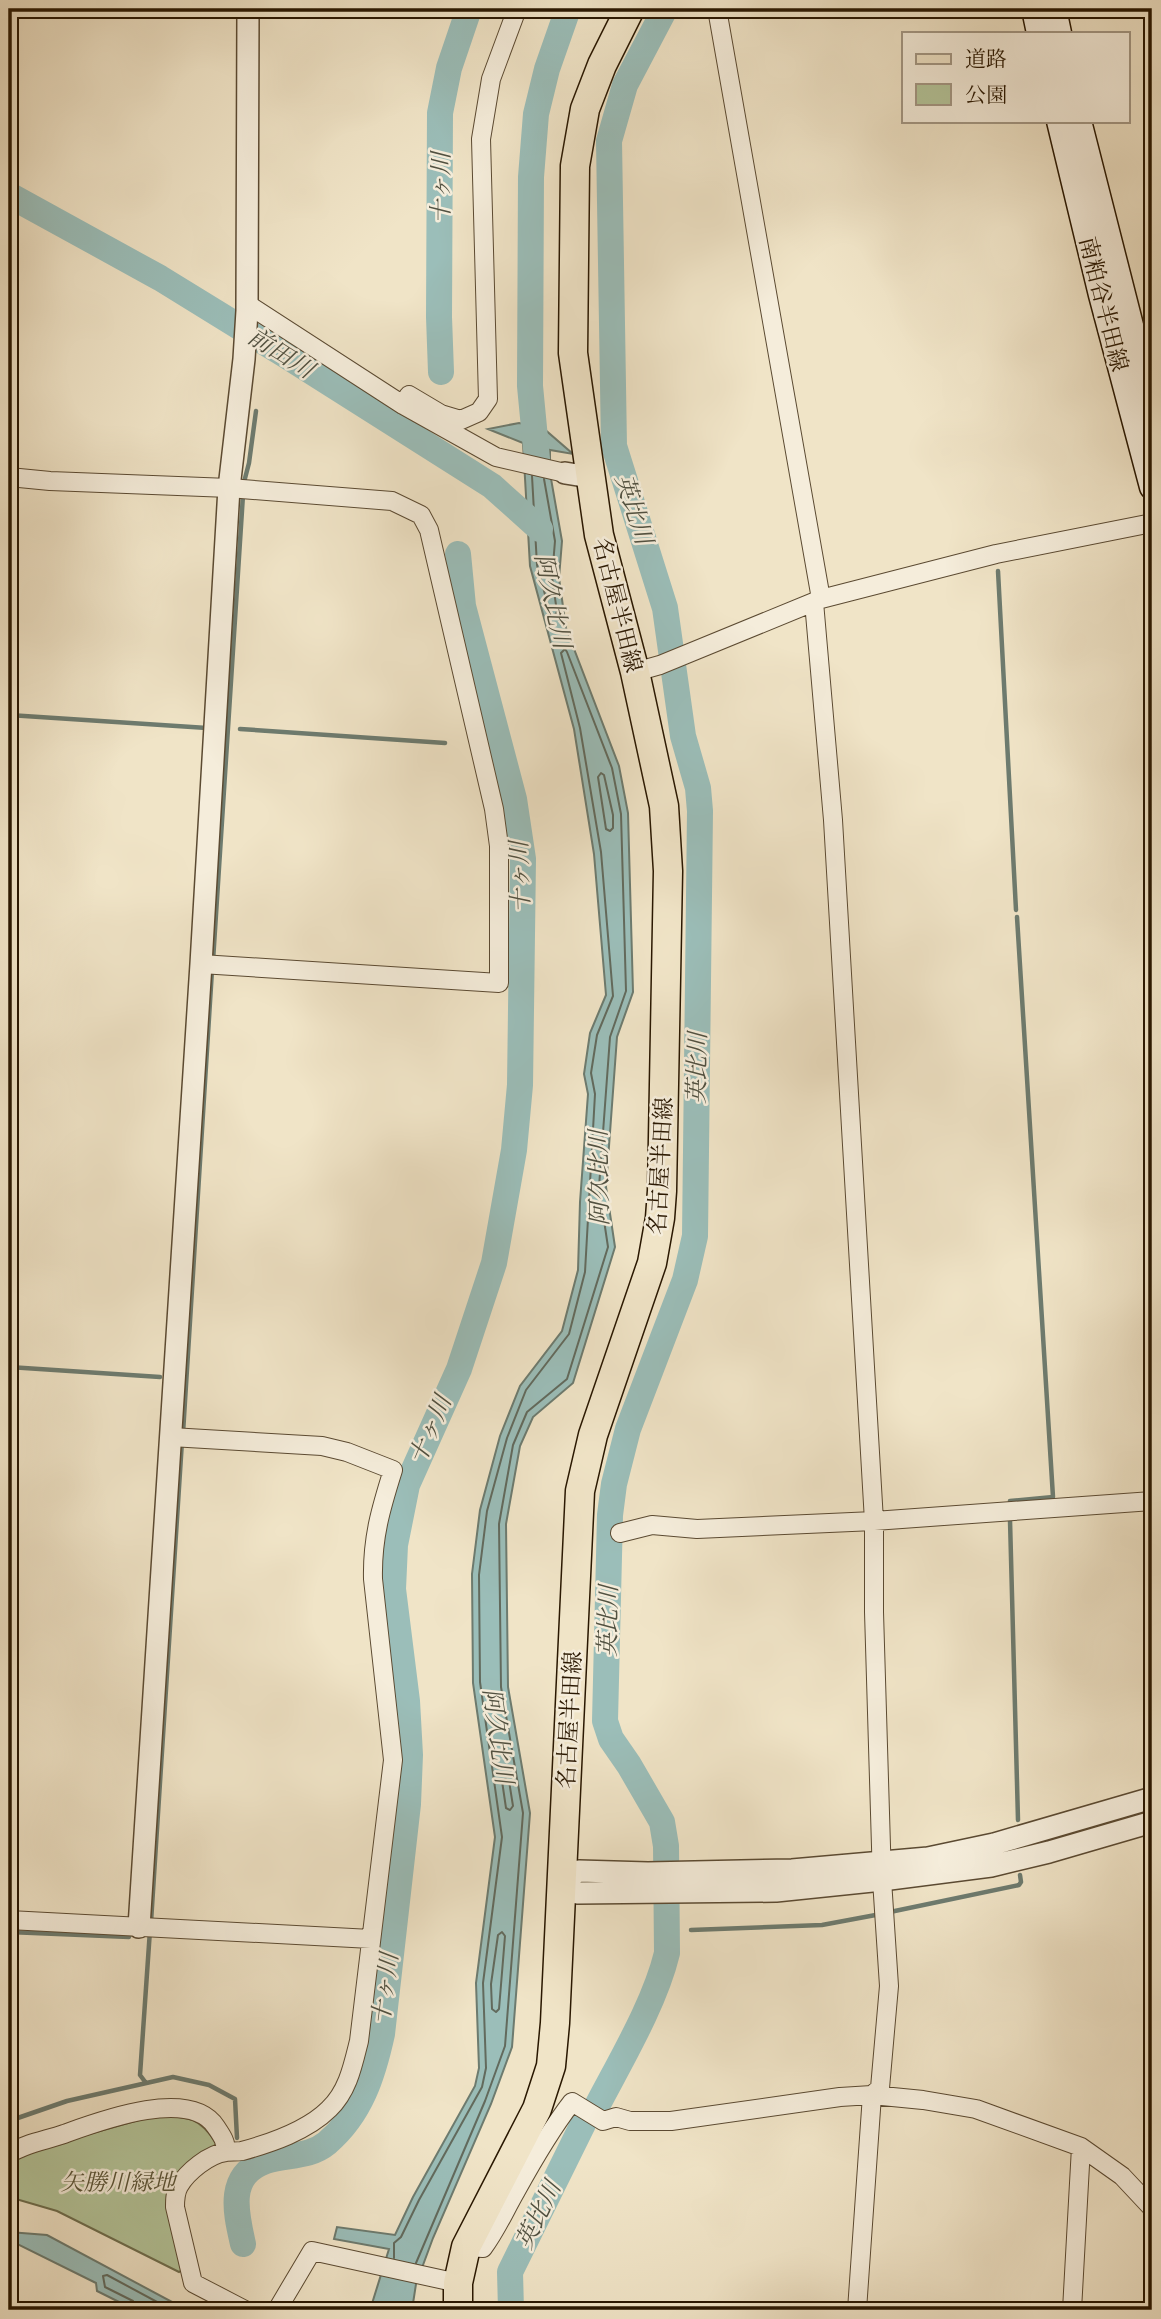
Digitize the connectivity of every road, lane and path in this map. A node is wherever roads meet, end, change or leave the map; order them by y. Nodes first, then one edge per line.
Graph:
1 (248, 9) edge
2 (517, 9) edge
3 (630, 9) edge
4 (717, 9) edge
5 (1034, 9) edge
6 (1054, 9) edge
7 (1039, 32) edge
8 (1059, 32) edge
9 (1059, 122) edge
10 (1079, 122) edge
11 (247, 307) junction
12 (403, 405) junction
13 (1152, 408) edge
14 (577, 475) junction
15 (9, 477) edge
16 (1152, 486) edge
17 (229, 488) junction
18 (1152, 523) edge
19 (818, 601) junction
20 (648, 668) junction
21 (201, 964) junction
22 (171, 1437) junction
23 (1152, 1501) edge
24 (874, 1521) junction
25 (620, 1534) dead end
26 (1152, 1798) edge
27 (1152, 1822) edge
28 (561, 1881) junction
29 (882, 1881) junction
30 (9, 1920) edge
31 (139, 1927) junction
32 (371, 1939) junction
33 (872, 2095) junction
34 (1081, 2147) junction
35 (226, 2152) junction
36 (9, 2154) edge
37 (1152, 2208) edge
38 (466, 2247) junction
39 (450, 2290) edge
40 (246, 2310) edge
41 (277, 2310) edge
42 (857, 2310) edge
43 (1072, 2310) edge

1 - 11 street
2 - 12 street
3 - 14 main road, 名古屋半田線
4 - 19 street
5 - 7 main road
6 - 8 main road
9 - 16 main road, 南粕谷半田線
10 - 13 main road, 南粕谷半田線
11 - 12 street
11 - 17 street
12 - 14 street
14 - 20 main road, 名古屋半田線
15 - 17 street
17 - 21 street
17 - 21 street
18 - 19 street
19 - 20 street
19 - 24 street
20 - 28 main road, 名古屋半田線
21 - 22 street
22 - 31 street
22 - 32 street
23 - 24 street
24 - 25 street
24 - 29 street
26 - 29 street
27 - 29 street
28 - 29 street
28 - 38 main road, 名古屋半田線
29 - 33 street
30 - 31 street
31 - 32 street
32 - 35 street
33 - 34 street
33 - 38 street
33 - 42 street
34 - 37 street
34 - 43 street
35 - 36 street
35 - 40 street
38 - 39 main road, 名古屋半田線
39 - 41 street

